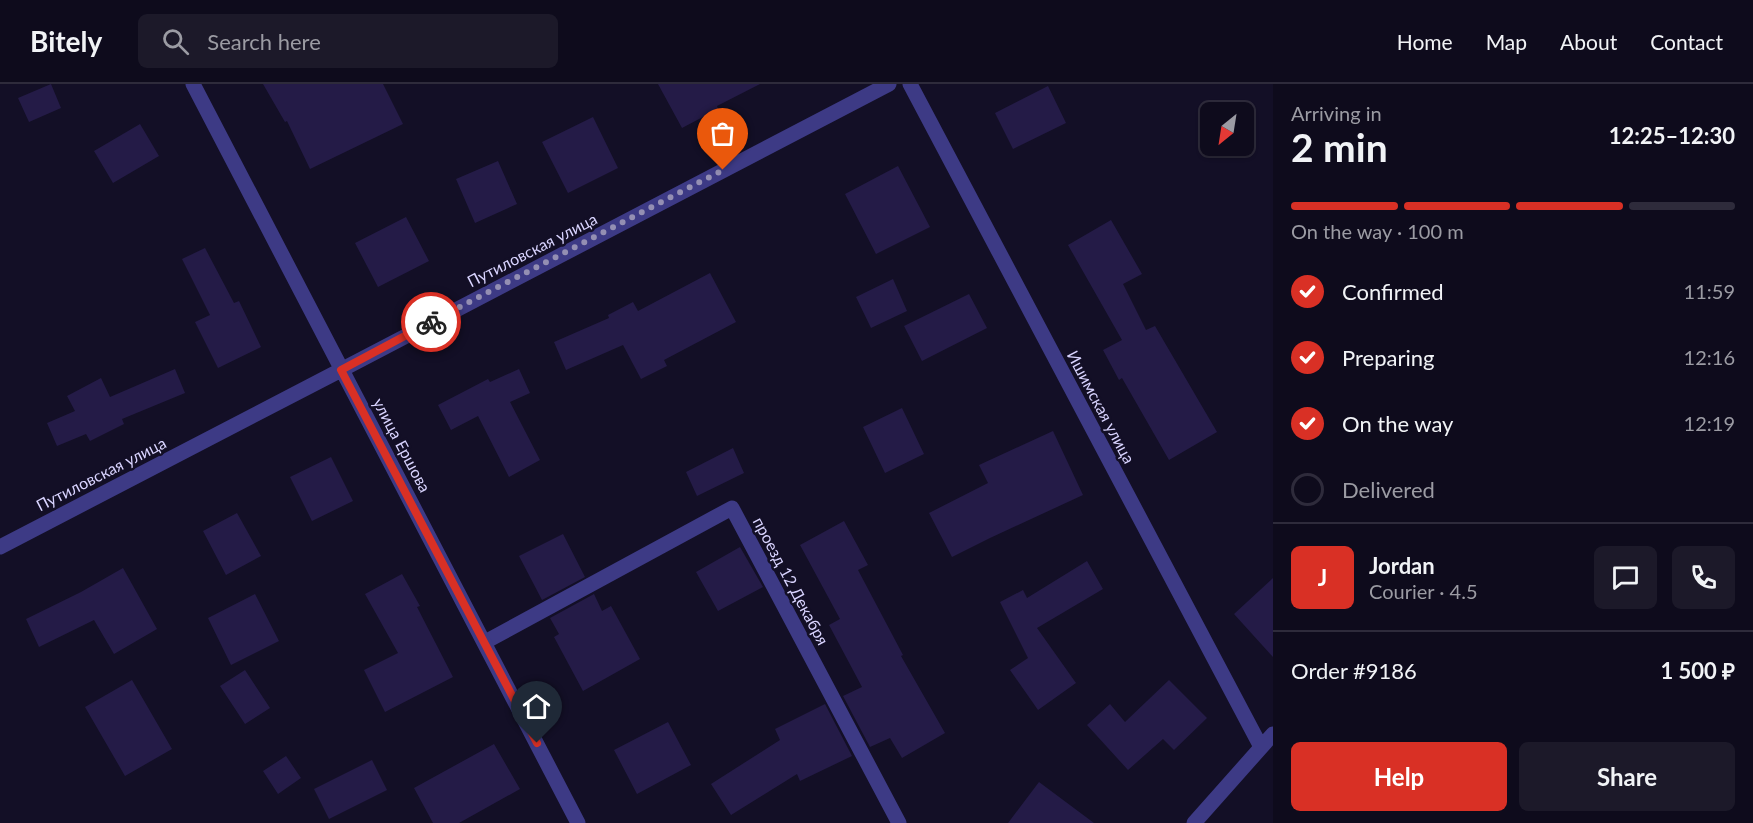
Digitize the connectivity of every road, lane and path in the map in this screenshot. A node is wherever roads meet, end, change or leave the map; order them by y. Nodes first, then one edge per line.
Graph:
1 (193, 84) edge
2 (889, 84) edge
3 (910, 84) edge
4 (341, 370) junction
5 (0, 547) edge
6 (485, 642) junction
7 (1273, 734) edge
8 (1261, 747) junction
9 (578, 823) edge
10 (899, 823) edge
11 (1194, 823) edge

1 - 4 street, улица Ершова
2 - 4 street, Путиловская улица
3 - 8 street, Ишимская улица
4 - 5 street, Путиловская улица
4 - 6 street, улица Ершова
6 - 9 street, улица Ершова
6 - 10 street, проезд 12 Декабря
7 - 8 street
8 - 11 street

